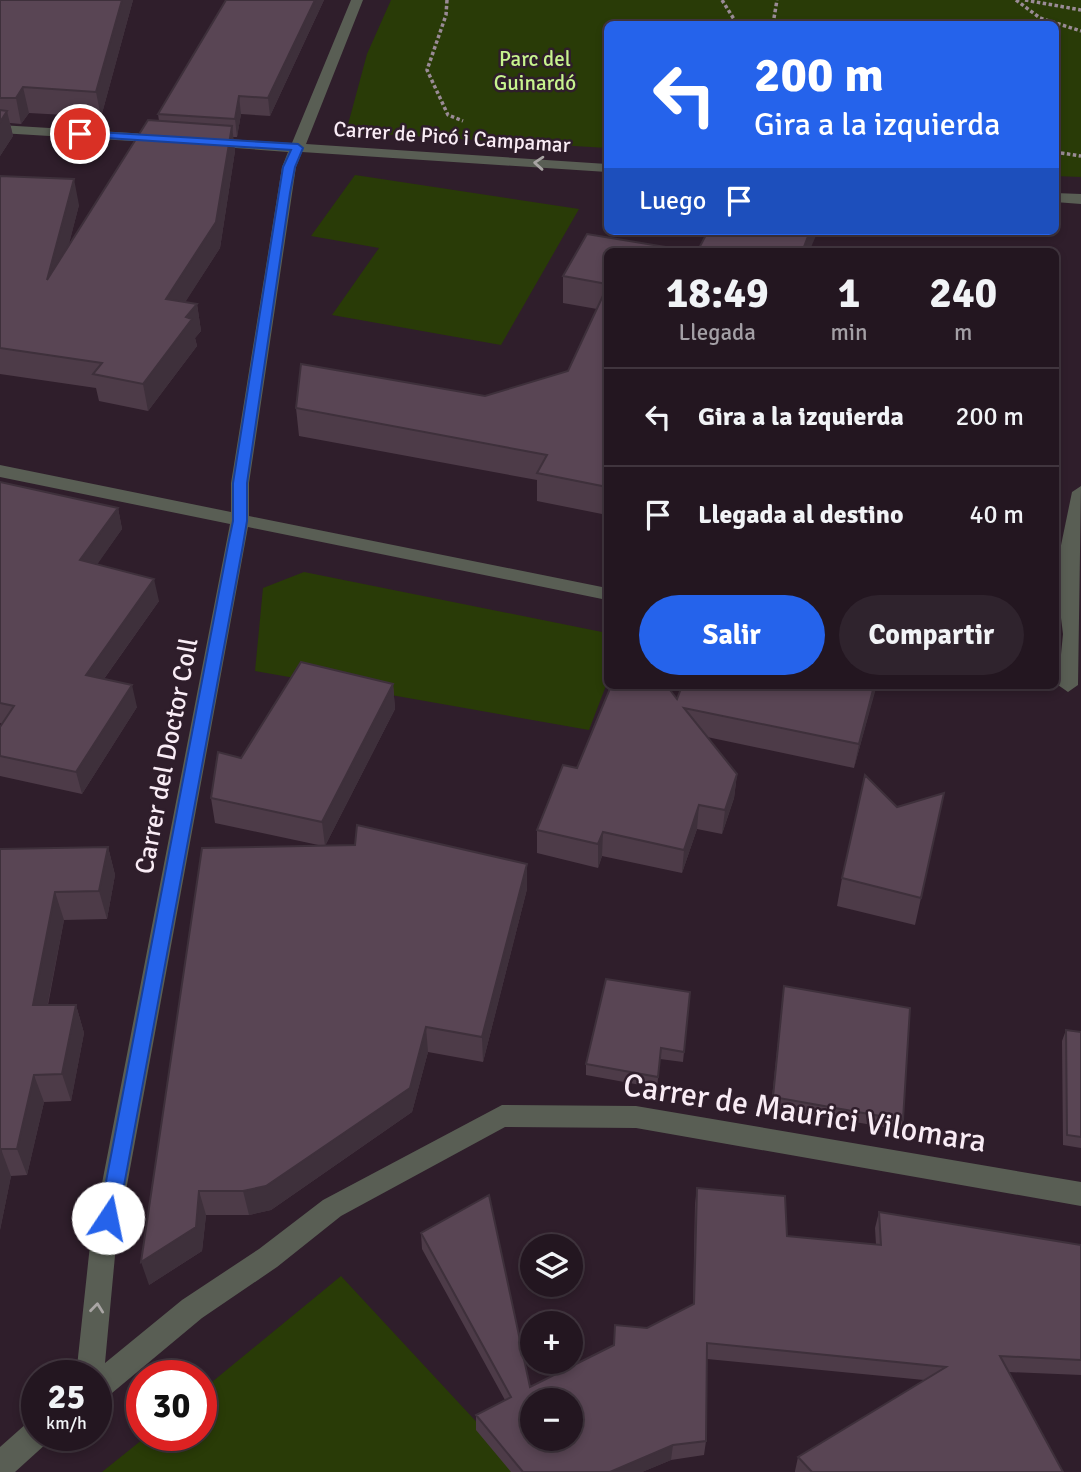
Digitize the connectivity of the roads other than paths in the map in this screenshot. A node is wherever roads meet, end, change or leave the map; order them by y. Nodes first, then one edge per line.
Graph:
1 (357, 0) edge
2 (0, 129) edge
3 (298, 148) junction
4 (604, 168) edge
5 (1059, 197) edge
6 (1081, 199) edge
7 (0, 471) edge
8 (1081, 492) edge
9 (240, 521) junction
10 (604, 593) edge
11 (1068, 685) edge
12 (1081, 1194) edge
13 (92, 1360) edge
14 (112, 1375) edge
15 (21, 1447) edge
16 (0, 1466) edge

1 - 3 street, Carrer del Doctor Coll
2 - 3 street, Carrer de Picó i Campamar
4 -> 3 street, Carrer de Picó i Campamar
3 - 9 street, Carrer del Doctor Coll
5 - 6 street
7 - 9 street
8 - 11 street
9 - 10 street
13 -> 9 street, Carrer del Doctor Coll
12 - 14 street, Carrer de Maurici Vilomara
15 - 16 street

